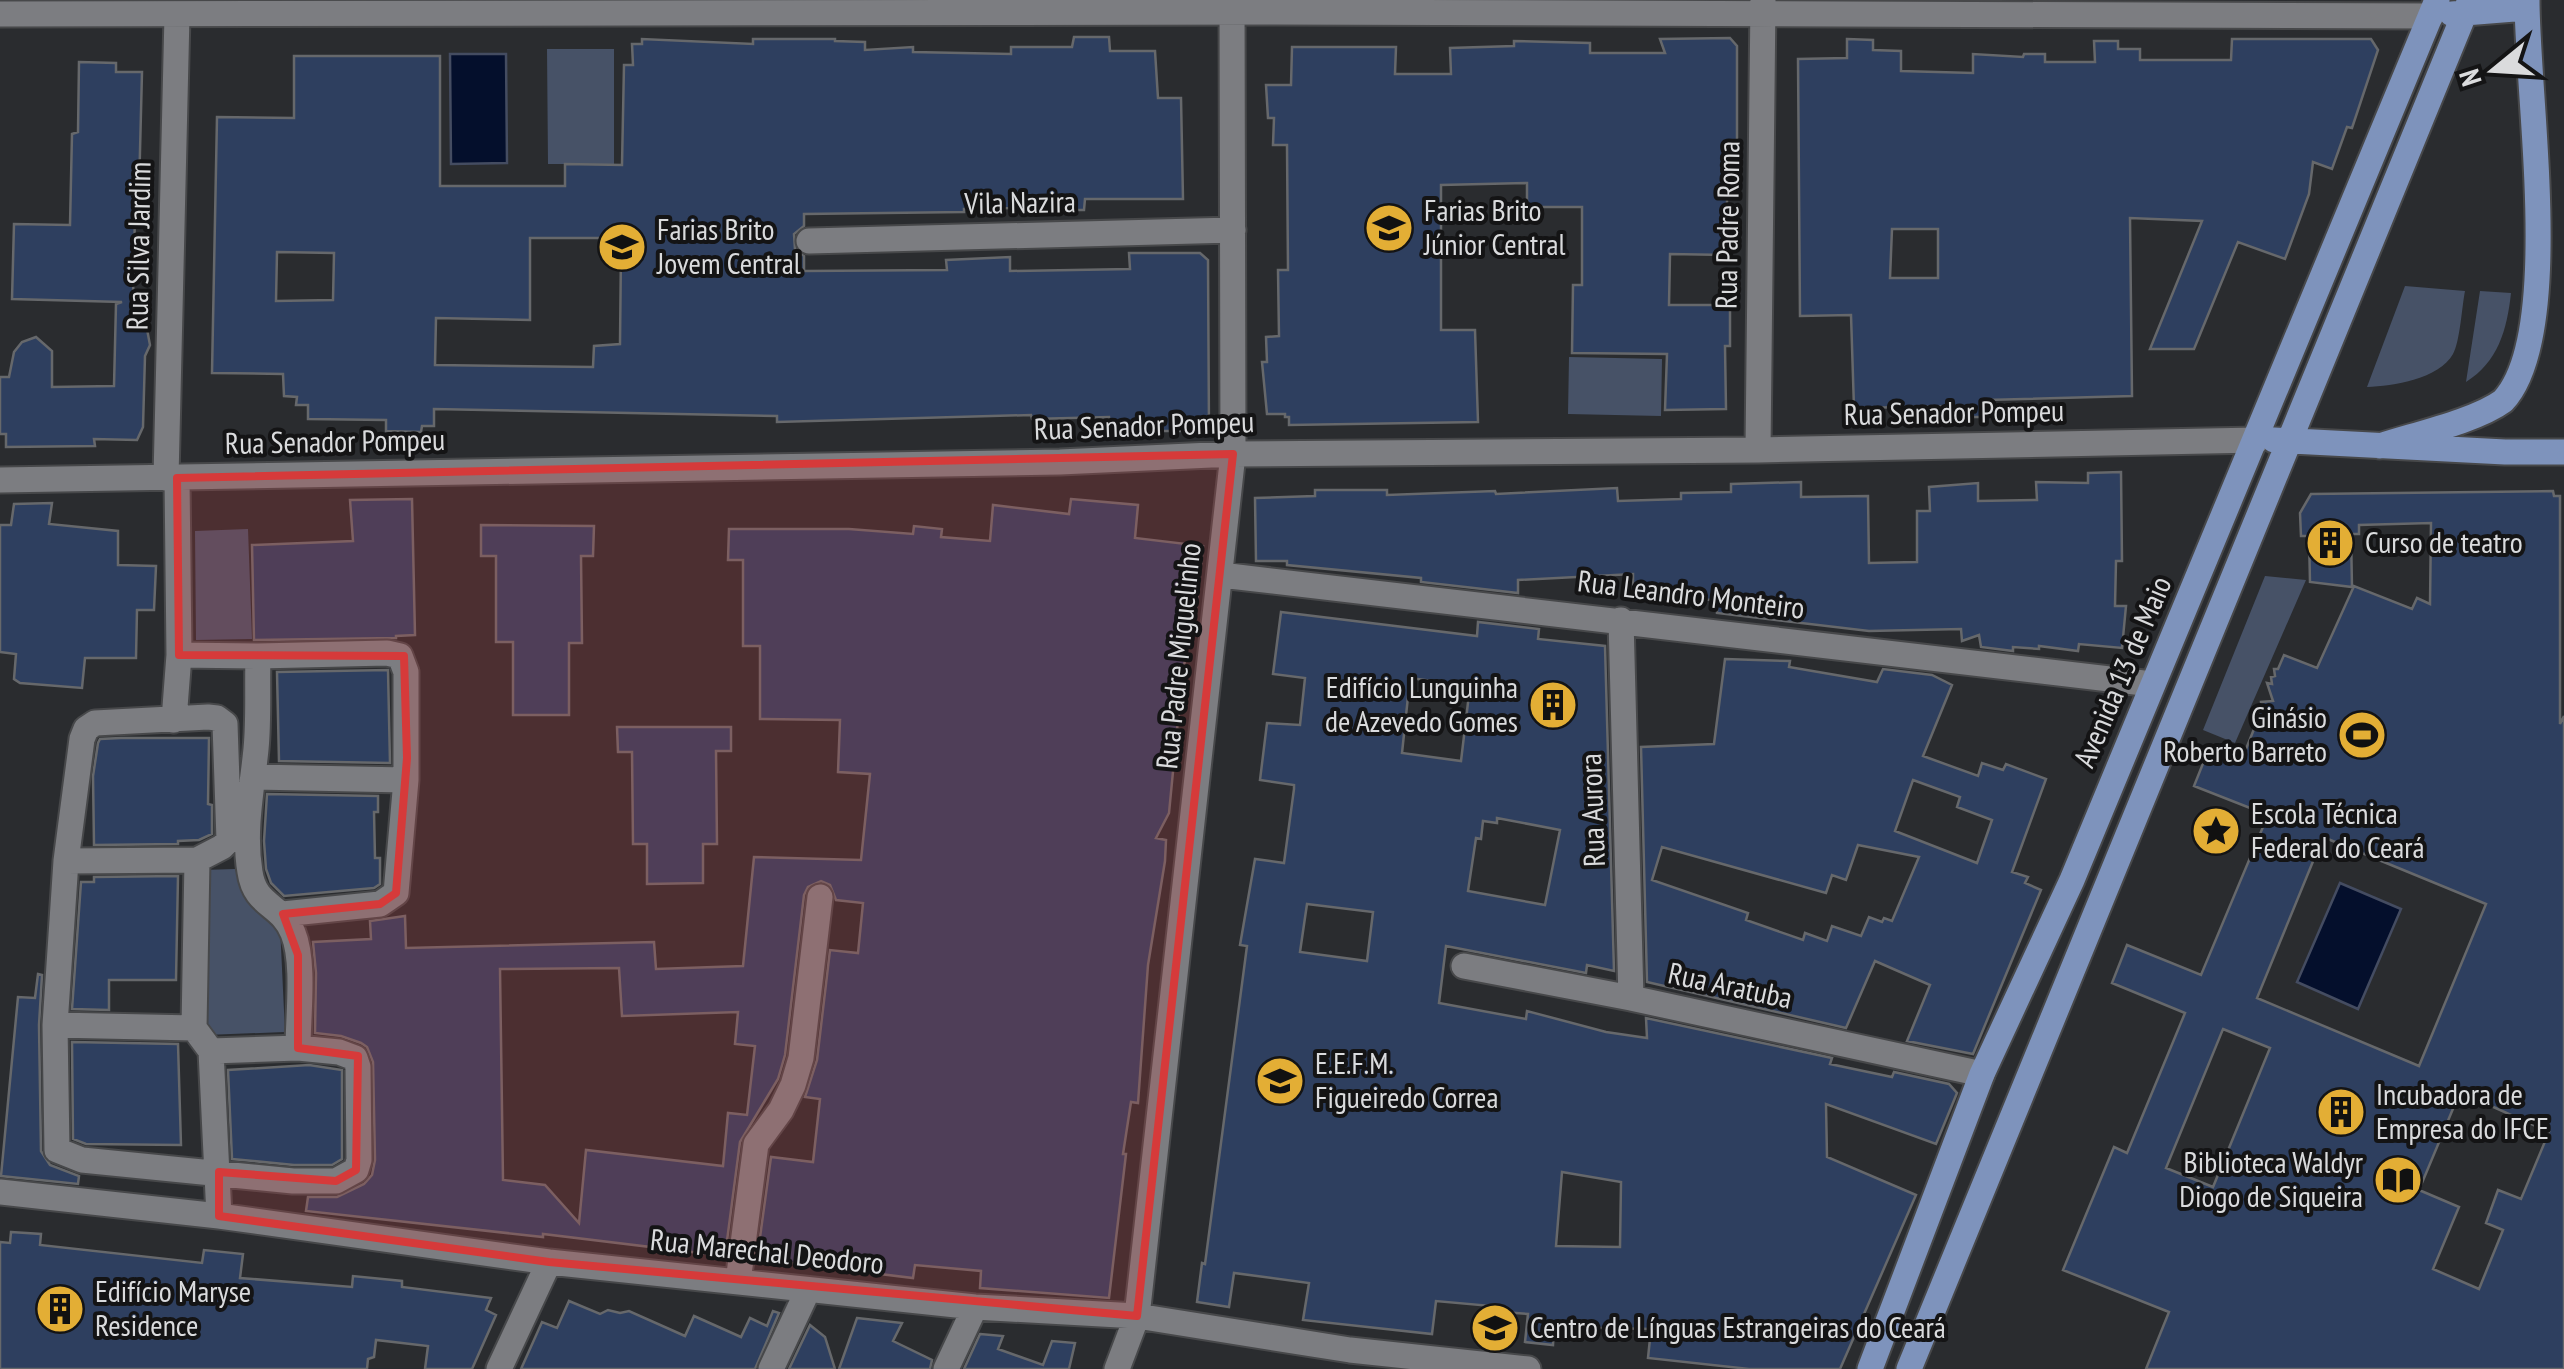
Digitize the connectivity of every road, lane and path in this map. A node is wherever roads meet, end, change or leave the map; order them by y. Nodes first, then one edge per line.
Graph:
1 (2527, 4) edge
2 (1232, 6) edge
3 (1763, 6) edge
4 (2468, 6) edge
5 (703, 7) edge
6 (2294, 7) edge
7 (2434, 8) edge
8 (0, 14) edge
9 (176, 15) junction
10 (1233, 230) junction
11 (808, 241) dead end
12 (2558, 275) edge
13 (2257, 440) junction
14 (2290, 440) junction
15 (2380, 446) junction
16 (1758, 450) junction
17 (2564, 452) edge
18 (1232, 454) junction
19 (171, 478) junction
20 (0, 480) edge
21 (1221, 575) junction
22 (1621, 620) junction
23 (179, 655) junction
24 (258, 656) junction
25 (2152, 684) junction
26 (174, 720) junction
27 (253, 777) junction
28 (406, 780) junction
29 (196, 860) junction
30 (66, 862) junction
31 (820, 896) dead end
32 (282, 914) junction
33 (1464, 966) dead end
34 (1631, 998) junction
35 (55, 1025) junction
36 (194, 1028) junction
37 (298, 1048) junction
38 (211, 1052) junction
39 (1982, 1074) junction
40 (0, 1192) edge
41 (219, 1195) junction
42 (548, 1262) junction
43 (738, 1282) junction
44 (808, 1290) junction
45 (975, 1306) junction
46 (1136, 1316) junction
47 (499, 1369) edge
48 (771, 1369) edge
49 (946, 1369) edge
50 (1116, 1369) edge
51 (1528, 1369) edge
52 (1870, 1369) edge
53 (1909, 1369) edge

1 - 4 main road
1 - 12 main road
2 - 3 street
2 - 5 street
2 - 10 street, Rua Padre Miguelinho
3 - 6 street
3 - 16 street, Rua Padre Roma
4 - 7 main road
4 - 14 main road
5 - 9 street
6 - 7 street
7 - 13 main road, Avenida 13 de Maio
8 - 9 street
9 - 19 street, Rua Silva Jardim
10 - 11 street, Vila Nazira
10 - 18 street, Rua Padre Miguelinho
12 - 15 main road
13 - 14 main road, Rua Senador Pompeu
13 - 16 street, Rua Senador Pompeu
13 - 25 main road, Avenida 13 de Maio
14 - 15 main road, Rua Senador Pompeu
14 - 53 main road
15 - 17 main road, Rua Senador Pompeu
16 - 18 street, Rua Senador Pompeu
18 - 19 street, Rua Senador Pompeu
18 - 21 street, Rua Padre Miguelinho
19 - 20 street, Rua Senador Pompeu
19 - 23 street, Rua Silva Jardim
21 - 22 street, Rua Leandro Monteiro
21 - 46 street, Rua Padre Miguelinho
22 - 25 street, Rua Leandro Monteiro
22 - 34 street, Rua Aurora
23 - 24 street
23 - 26 street, Rua Silva Jardim
24 - 27 street
24 - 28 street
25 - 39 main road, Avenida 13 de Maio
26 - 29 street
26 - 30 street
27 - 28 street
27 - 32 street
28 - 32 street
29 - 30 street
29 - 36 street
30 - 35 street
31 - 43 street
32 - 37 street
33 - 34 street, Rua Aratuba
34 - 39 street, Rua Aratuba
35 - 36 street
35 - 41 street
36 - 38 street
37 - 38 street
37 - 41 street
38 - 41 street
39 - 52 main road, Avenida 13 de Maio
40 - 41 street, Rua Marechal Deodoro
41 - 42 street, Rua Marechal Deodoro
42 - 43 street, Rua Marechal Deodoro
42 - 47 street
43 - 44 street, Rua Marechal Deodoro
44 - 45 street, Rua Marechal Deodoro
44 - 48 street
45 - 46 street, Rua Marechal Deodoro
45 - 49 street
46 - 50 street, Rua Padre Miguelinho
46 - 51 street, Rua Marechal Deodoro

